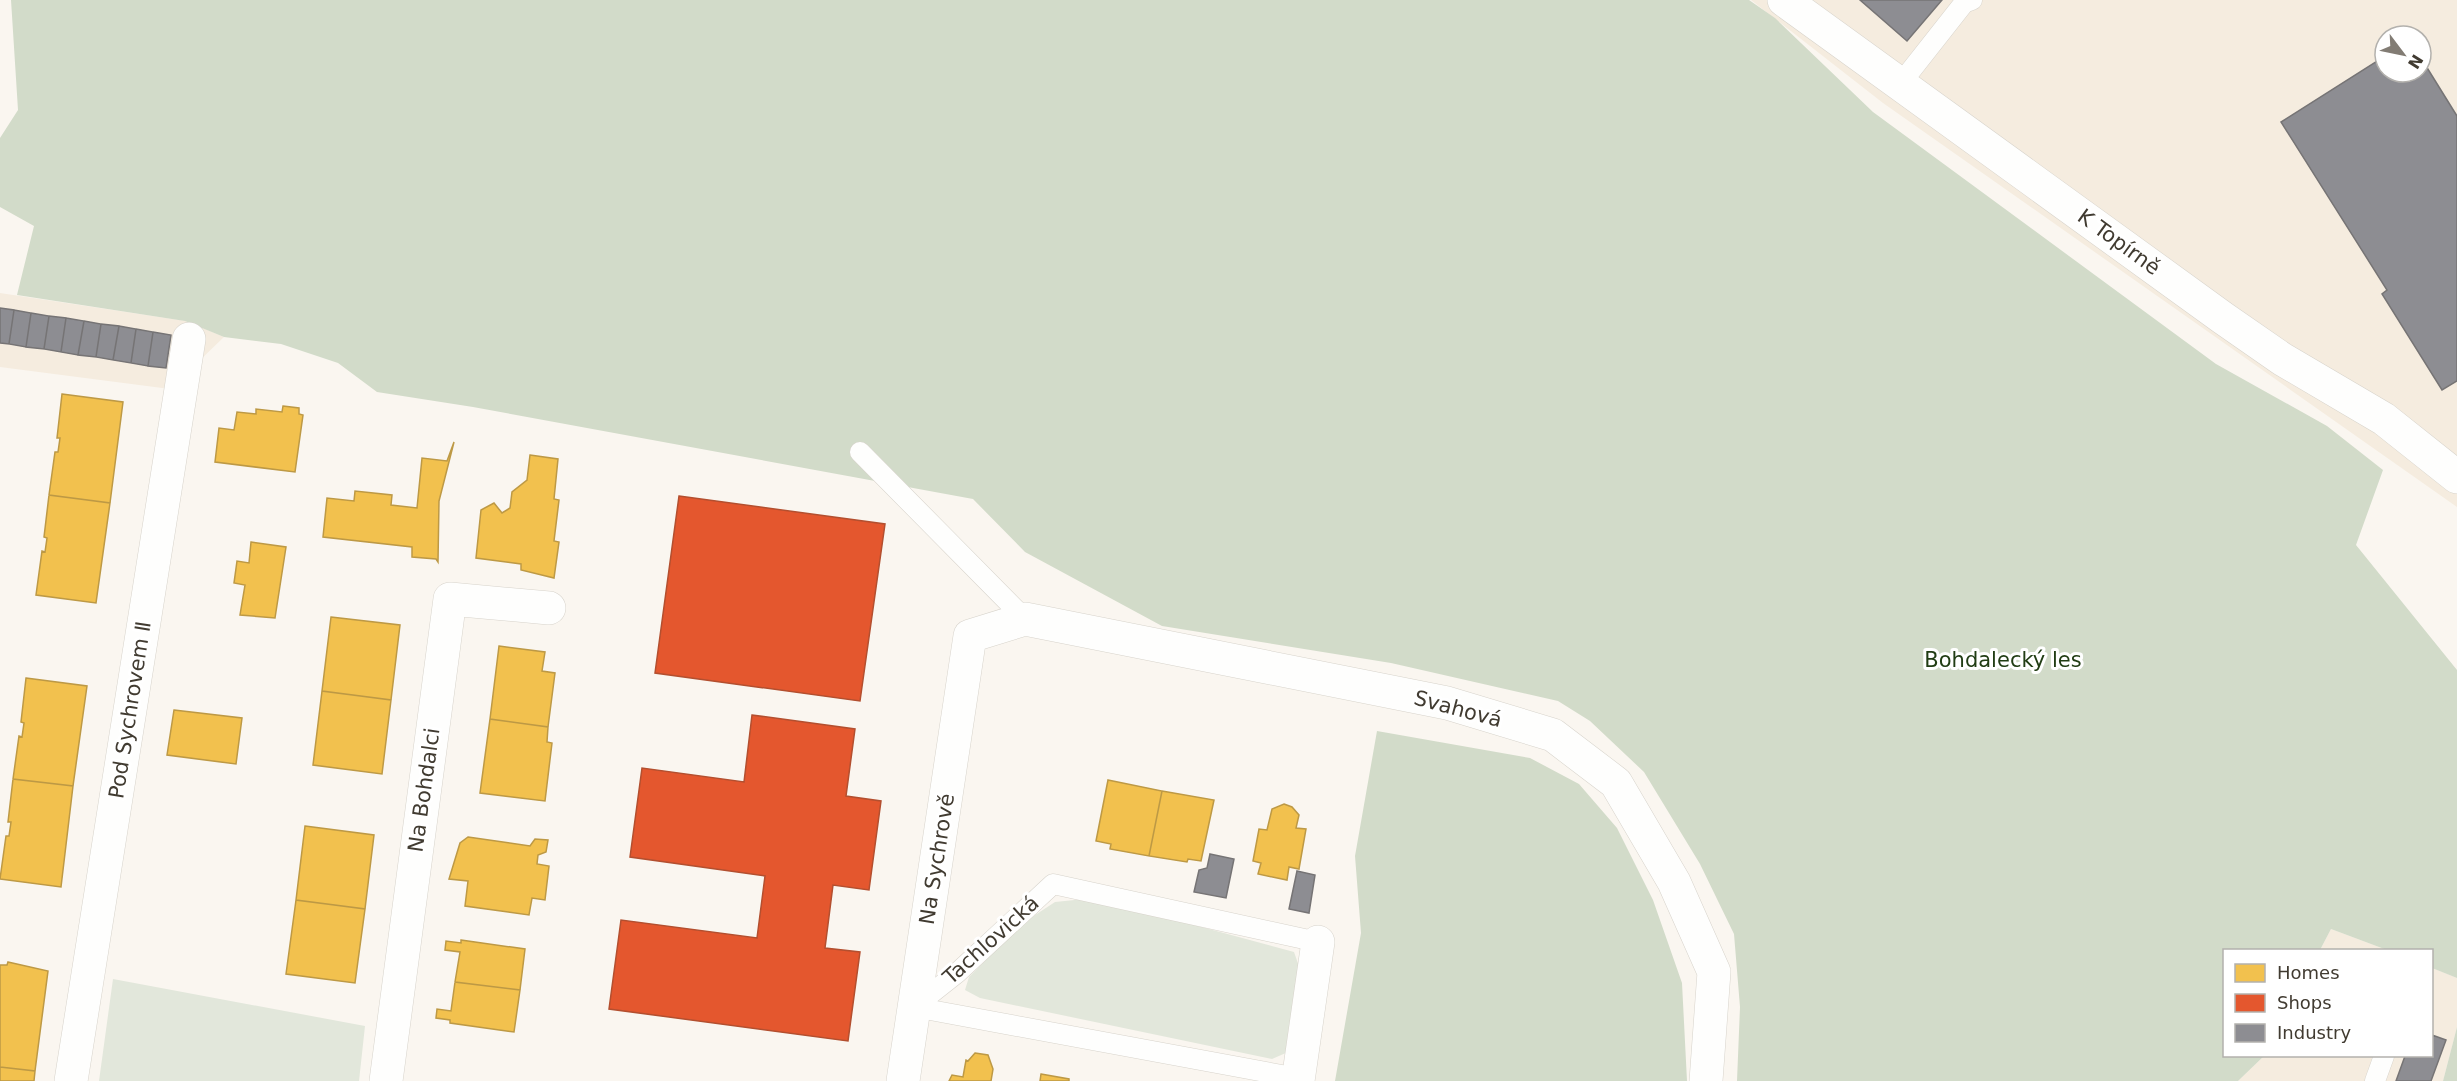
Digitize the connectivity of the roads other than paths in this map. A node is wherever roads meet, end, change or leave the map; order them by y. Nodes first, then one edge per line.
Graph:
1 (1784, 0) edge
2 (1972, 0) edge
3 (1901, 83) junction
4 (189, 339) dead end
5 (860, 452) dead end
6 (2457, 477) edge
7 (549, 608) dead end
8 (1025, 619) junction
9 (970, 636) joint
10 (1318, 942) joint
11 (914, 1007) junction
12 (2384, 1057) edge
13 (1298, 1080) edge
14 (71, 1081) edge
15 (386, 1081) edge
16 (903, 1081) edge
17 (1706, 1081) edge
18 (2375, 1081) edge

1 - 3 street, K Topírně
2 - 3 lane
3 - 6 street, K Topírně
4 - 14 street, Pod Sychrovem Ⅱ
5 - 8 lane
7 - 15 street, Na Bohdalci
8 - 9 street, Svahová
8 - 17 street, Svahová
9 - 11 street, Na Sychrově
10 - 11 lane, Tachlovická
10 - 13 street, Tachlovická
11 - 13 lane, Tachlovická
11 - 16 street, Na Sychrově
12 - 18 lane

